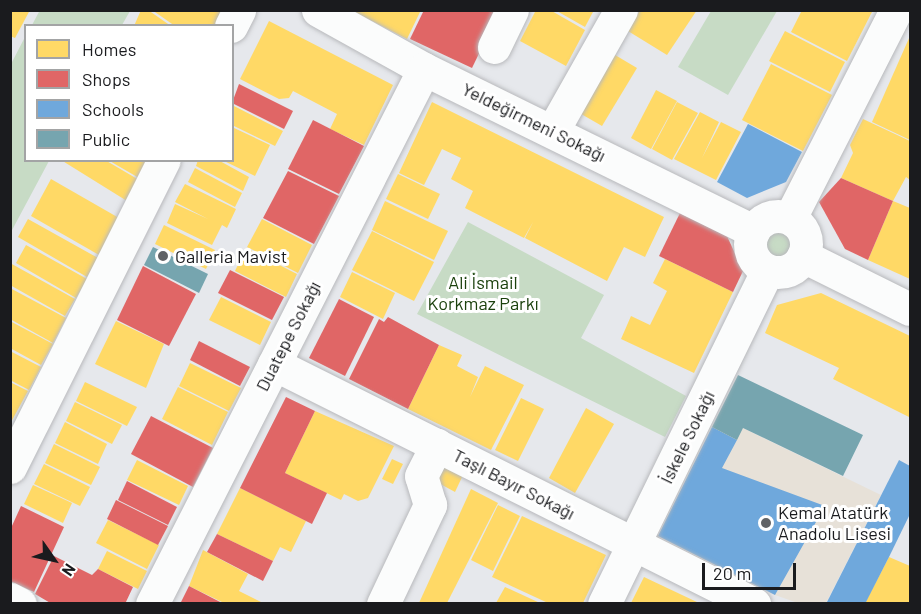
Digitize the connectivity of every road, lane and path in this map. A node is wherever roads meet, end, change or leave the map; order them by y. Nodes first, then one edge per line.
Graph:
1 (238, 10) edge
2 (318, 10) edge
3 (512, 10) edge
4 (621, 10) edge
5 (896, 10) edge
6 (232, 24) edge
7 (494, 47) dead end
8 (424, 69) junction
9 (553, 130) junction
10 (163, 162) edge
11 (790, 219) junction
12 (753, 231) junction
13 (803, 256) junction
14 (767, 271) junction
15 (910, 309) edge
16 (274, 364) junction
17 (437, 446) junction
18 (10, 467) edge
19 (634, 544) junction
20 (10, 599) edge
21 (20, 603) edge
22 (153, 603) edge
23 (383, 603) edge
24 (604, 603) edge
25 (754, 603) edge

1 - 6 street
2 - 8 street, Yeldeğirmeni Sokağı
3 - 7 street
4 - 9 street
5 - 11 street
8 - 9 street, Yeldeğirmeni Sokağı
8 - 16 street, Duatepe Sokağı
9 - 12 street, Yeldeğirmeni Sokağı
10 - 18 street
11 - 12 street
11 - 13 street
12 - 14 street
13 - 14 street
13 - 15 street
14 - 19 street, İskele Sokağı
16 - 17 street, Taşlı Bayır Sokağı
16 - 22 street, Duatepe Sokağı
17 - 19 street, Taşlı Bayır Sokağı
17 - 23 street
19 - 24 street, İskele Sokağı
19 - 25 street, Taşlı Bayır Sokağı
20 - 21 street

